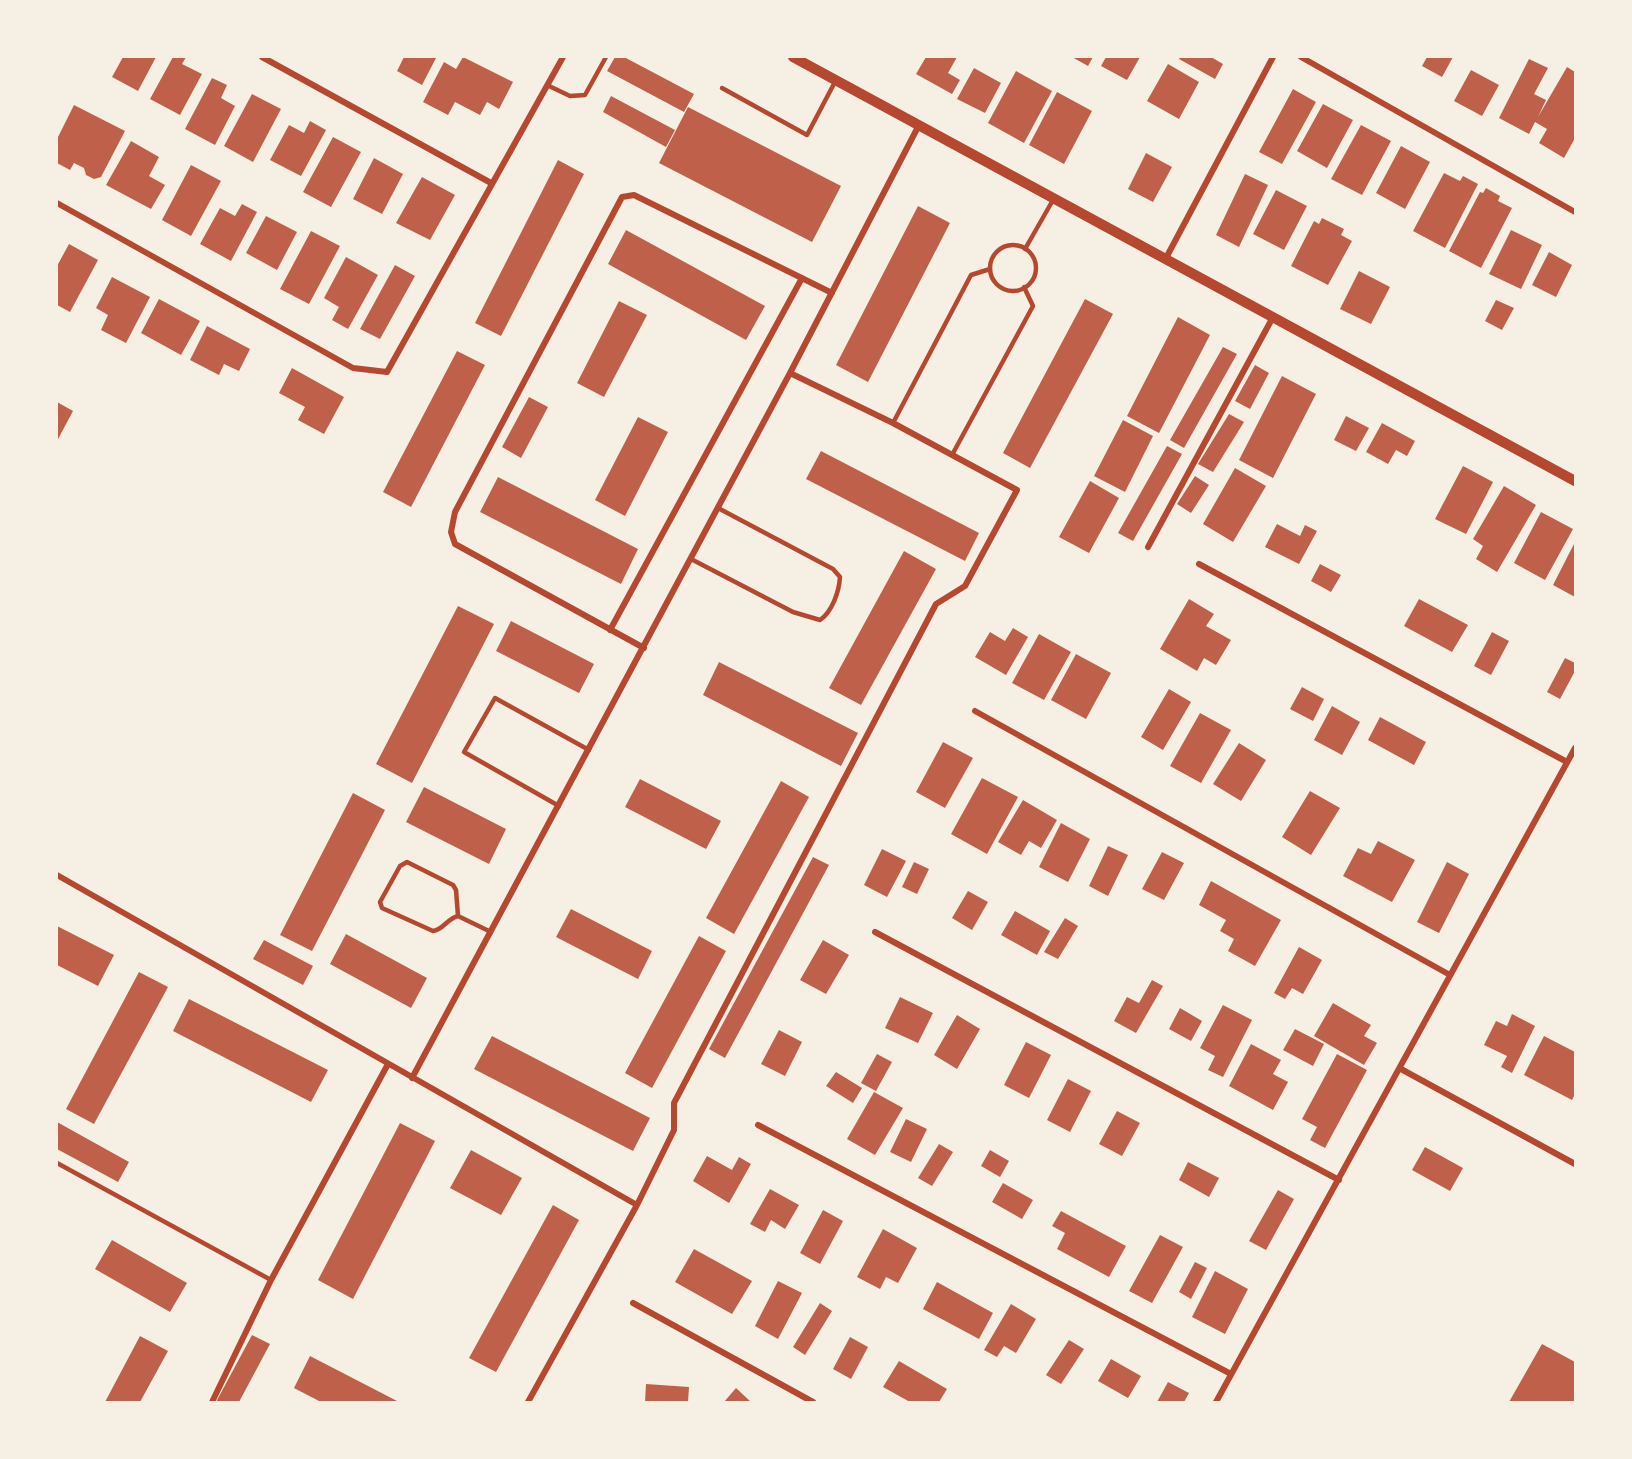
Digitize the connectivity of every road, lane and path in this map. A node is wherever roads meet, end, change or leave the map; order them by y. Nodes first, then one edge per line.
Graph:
1 (262, 57) edge
2 (563, 57) edge
3 (606, 57) edge
4 (793, 57) edge
5 (1273, 57) edge
6 (1301, 57) edge
7 (836, 80) junction
8 (547, 86) junction
9 (722, 88) dead end
10 (919, 125) junction
11 (491, 183) junction
12 (1055, 198) junction
13 (57, 203) edge
14 (1575, 213) edge
15 (1025, 249) junction
16 (1166, 258) junction
17 (990, 269) junction
18 (802, 278) junction
19 (1024, 287) junction
20 (832, 293) junction
21 (1273, 317) junction
22 (790, 373) junction
23 (893, 423) junction
24 (952, 455) junction
25 (1575, 481) edge
26 (718, 508) junction
27 (1148, 548) dead end
28 (691, 559) junction
29 (1198, 564) dead end
30 (610, 630) junction
31 (644, 648) junction
32 (975, 711) dead end
33 (1575, 748) edge
34 (589, 750) junction
35 (1567, 762) junction
36 (559, 806) junction
37 (57, 875) edge
38 (458, 916) junction
39 (491, 932) junction
40 (875, 932) dead end
41 (1450, 975) junction
42 (388, 1064) junction
43 (1401, 1069) junction
44 (412, 1078) junction
45 (758, 1125) dead end
46 (57, 1163) edge
47 (1575, 1164) edge
48 (1339, 1180) junction
49 (637, 1205) junction
50 (271, 1280) junction
51 (633, 1303) dead end
52 (1231, 1374) junction
53 (212, 1402) edge
54 (528, 1402) edge
55 (813, 1402) edge
56 (1216, 1402) edge

1 - 11 street
2 - 8 street
3 - 8 lane
4 - 7 street
5 - 16 street
6 - 14 street
7 - 9 lane
7 - 10 street
8 - 11 street
10 - 12 street
10 - 20 street
11 - 13 street
12 - 15 lane
12 - 16 street
15 - 17 lane
15 - 19 lane
16 - 21 street
17 - 19 lane
17 - 23 lane
18 - 20 street
18 - 30 street
18 - 30 street
19 - 24 lane
20 - 22 street
21 - 25 street
21 - 27 street
22 - 23 street
22 - 26 street
23 - 24 street
24 - 49 street
26 - 28 street
26 - 28 lane
28 - 31 street
29 - 35 street
30 - 31 street
31 - 34 street
32 - 41 street
33 - 35 street
34 - 36 street
34 - 36 lane
35 - 41 street
36 - 39 street
37 - 42 street
38 - 38 lane
38 - 39 lane
39 - 44 street
40 - 48 street
41 - 43 street
42 - 44 street
42 - 50 street
43 - 47 street
43 - 48 street
44 - 49 street
45 - 52 street
46 - 50 lane
48 - 52 street
49 - 54 street
50 - 53 street
51 - 55 street
52 - 56 street

